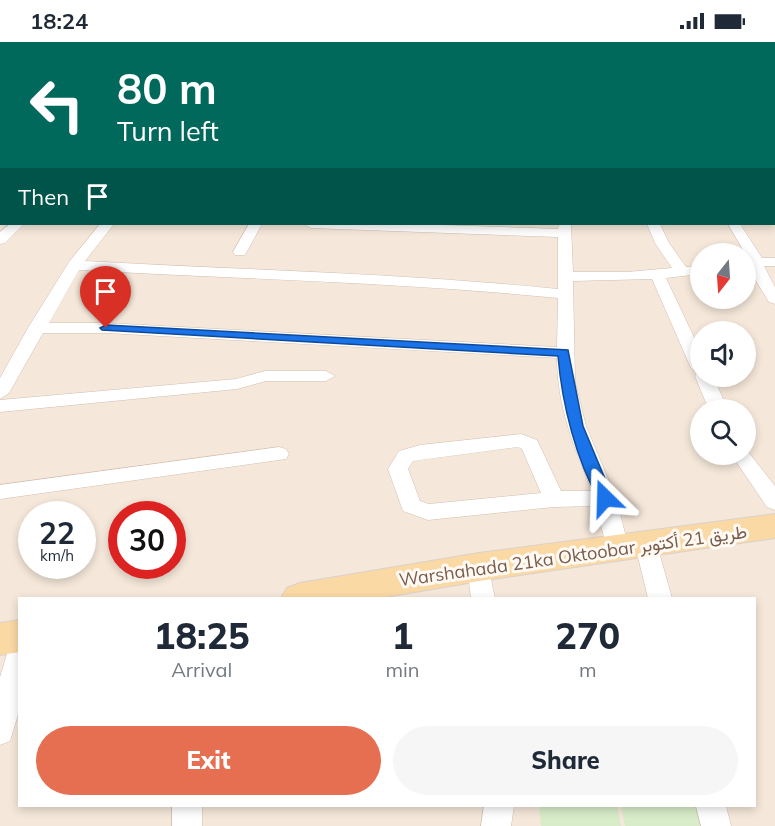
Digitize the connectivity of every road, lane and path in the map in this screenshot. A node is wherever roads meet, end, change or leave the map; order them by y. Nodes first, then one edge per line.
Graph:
1 (16, 225) edge
2 (106, 225) edge
3 (254, 225) edge
4 (374, 225) edge
5 (654, 225) edge
6 (734, 225) edge
7 (565, 228) edge
8 (0, 240) edge
9 (742, 243) edge
10 (240, 252) dead end
11 (775, 262) edge
12 (74, 265) junction
13 (756, 267) edge
14 (681, 270) junction
15 (690, 270) edge
16 (756, 272) edge
17 (658, 276) junction
18 (565, 285) junction
19 (775, 299) edge
20 (36, 328) junction
21 (690, 346) edge
22 (564, 353) junction
23 (326, 376) dead end
24 (0, 393) edge
25 (0, 406) edge
26 (279, 454) dead end
27 (749, 465) edge
28 (0, 492) edge
29 (605, 498) junction
30 (554, 500) junction
31 (775, 502) edge
32 (775, 526) edge
33 (632, 547) junction
34 (481, 583) edge
35 (312, 597) edge
36 (659, 597) edge
37 (18, 636) edge
38 (0, 639) edge
39 (18, 657) edge
40 (0, 732) edge
41 (187, 807) edge
42 (499, 807) edge
43 (711, 807) edge
44 (187, 826) edge
45 (496, 826) edge
46 (716, 826) edge

1 - 8 street
2 - 12 street
3 - 10 street
4 - 7 street
5 - 14 street
6 - 9 street
7 - 18 street
11 - 13 street
12 - 18 street
12 - 20 street
14 - 15 street
14 - 17 street
16 - 19 street
17 - 18 street
17 - 21 street
18 - 22 street
20 - 22 street
20 - 24 street
22 - 29 street
23 - 25 street
26 - 28 street
27 - 31 street
29 - 30 street
29 - 33 street
30 - 30 street
32 - 33 main road, Warshahada 21ka Oktoobar طريق 21 أكتوبر
33 - 34 main road, Warshahada 21ka Oktoobar طريق 21 أكتوبر
33 - 36 street
34 - 35 main road, Warshahada 21ka Oktoobar طريق 21 أكتوبر
37 - 38 main road
39 - 40 street
41 - 44 street
42 - 45 street
43 - 46 street

